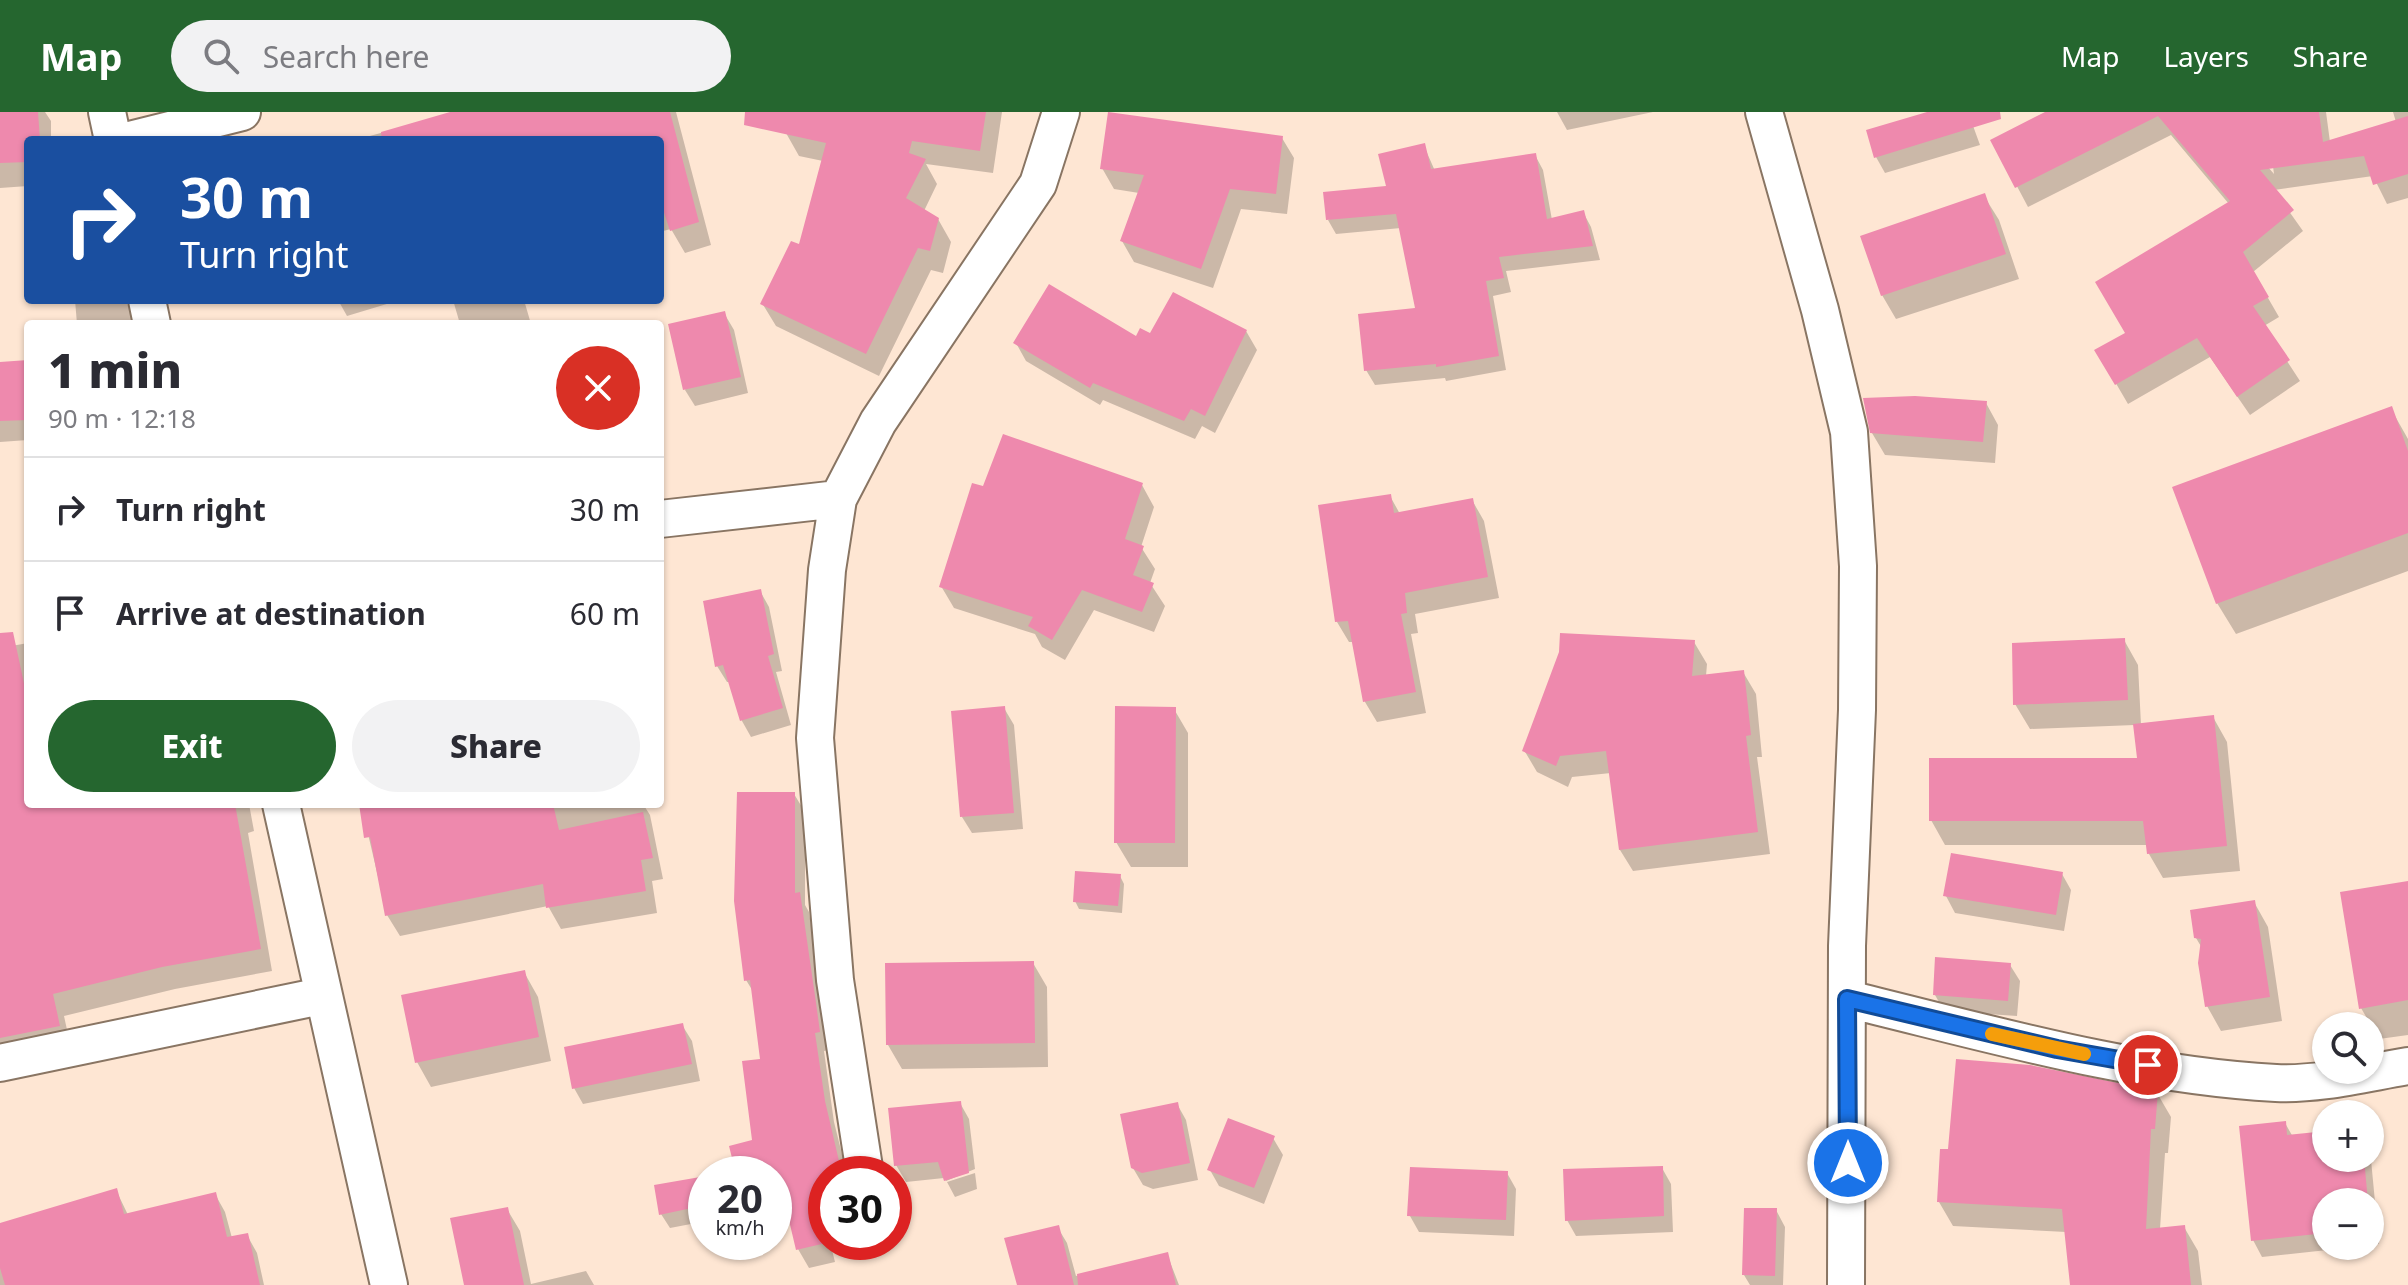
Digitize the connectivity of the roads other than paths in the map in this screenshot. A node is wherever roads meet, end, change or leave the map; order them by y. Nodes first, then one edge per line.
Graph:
1 (107, 112) edge
2 (242, 112) edge
3 (1061, 112) edge
4 (1764, 112) edge
5 (112, 136) edge
6 (146, 136) edge
7 (838, 499) junction
8 (664, 519) edge
9 (282, 808) edge
10 (321, 996) junction
11 (1847, 999) junction
12 (0, 1063) edge
13 (2408, 1066) edge
14 (862, 1156) edge
15 (389, 1285) edge
16 (1846, 1285) edge

1 - 5 street
2 - 6 street
3 - 7 street
4 - 11 street
7 - 8 street
7 - 14 street
9 - 10 street
10 - 12 street
10 - 15 street
11 - 13 street
11 - 16 street

